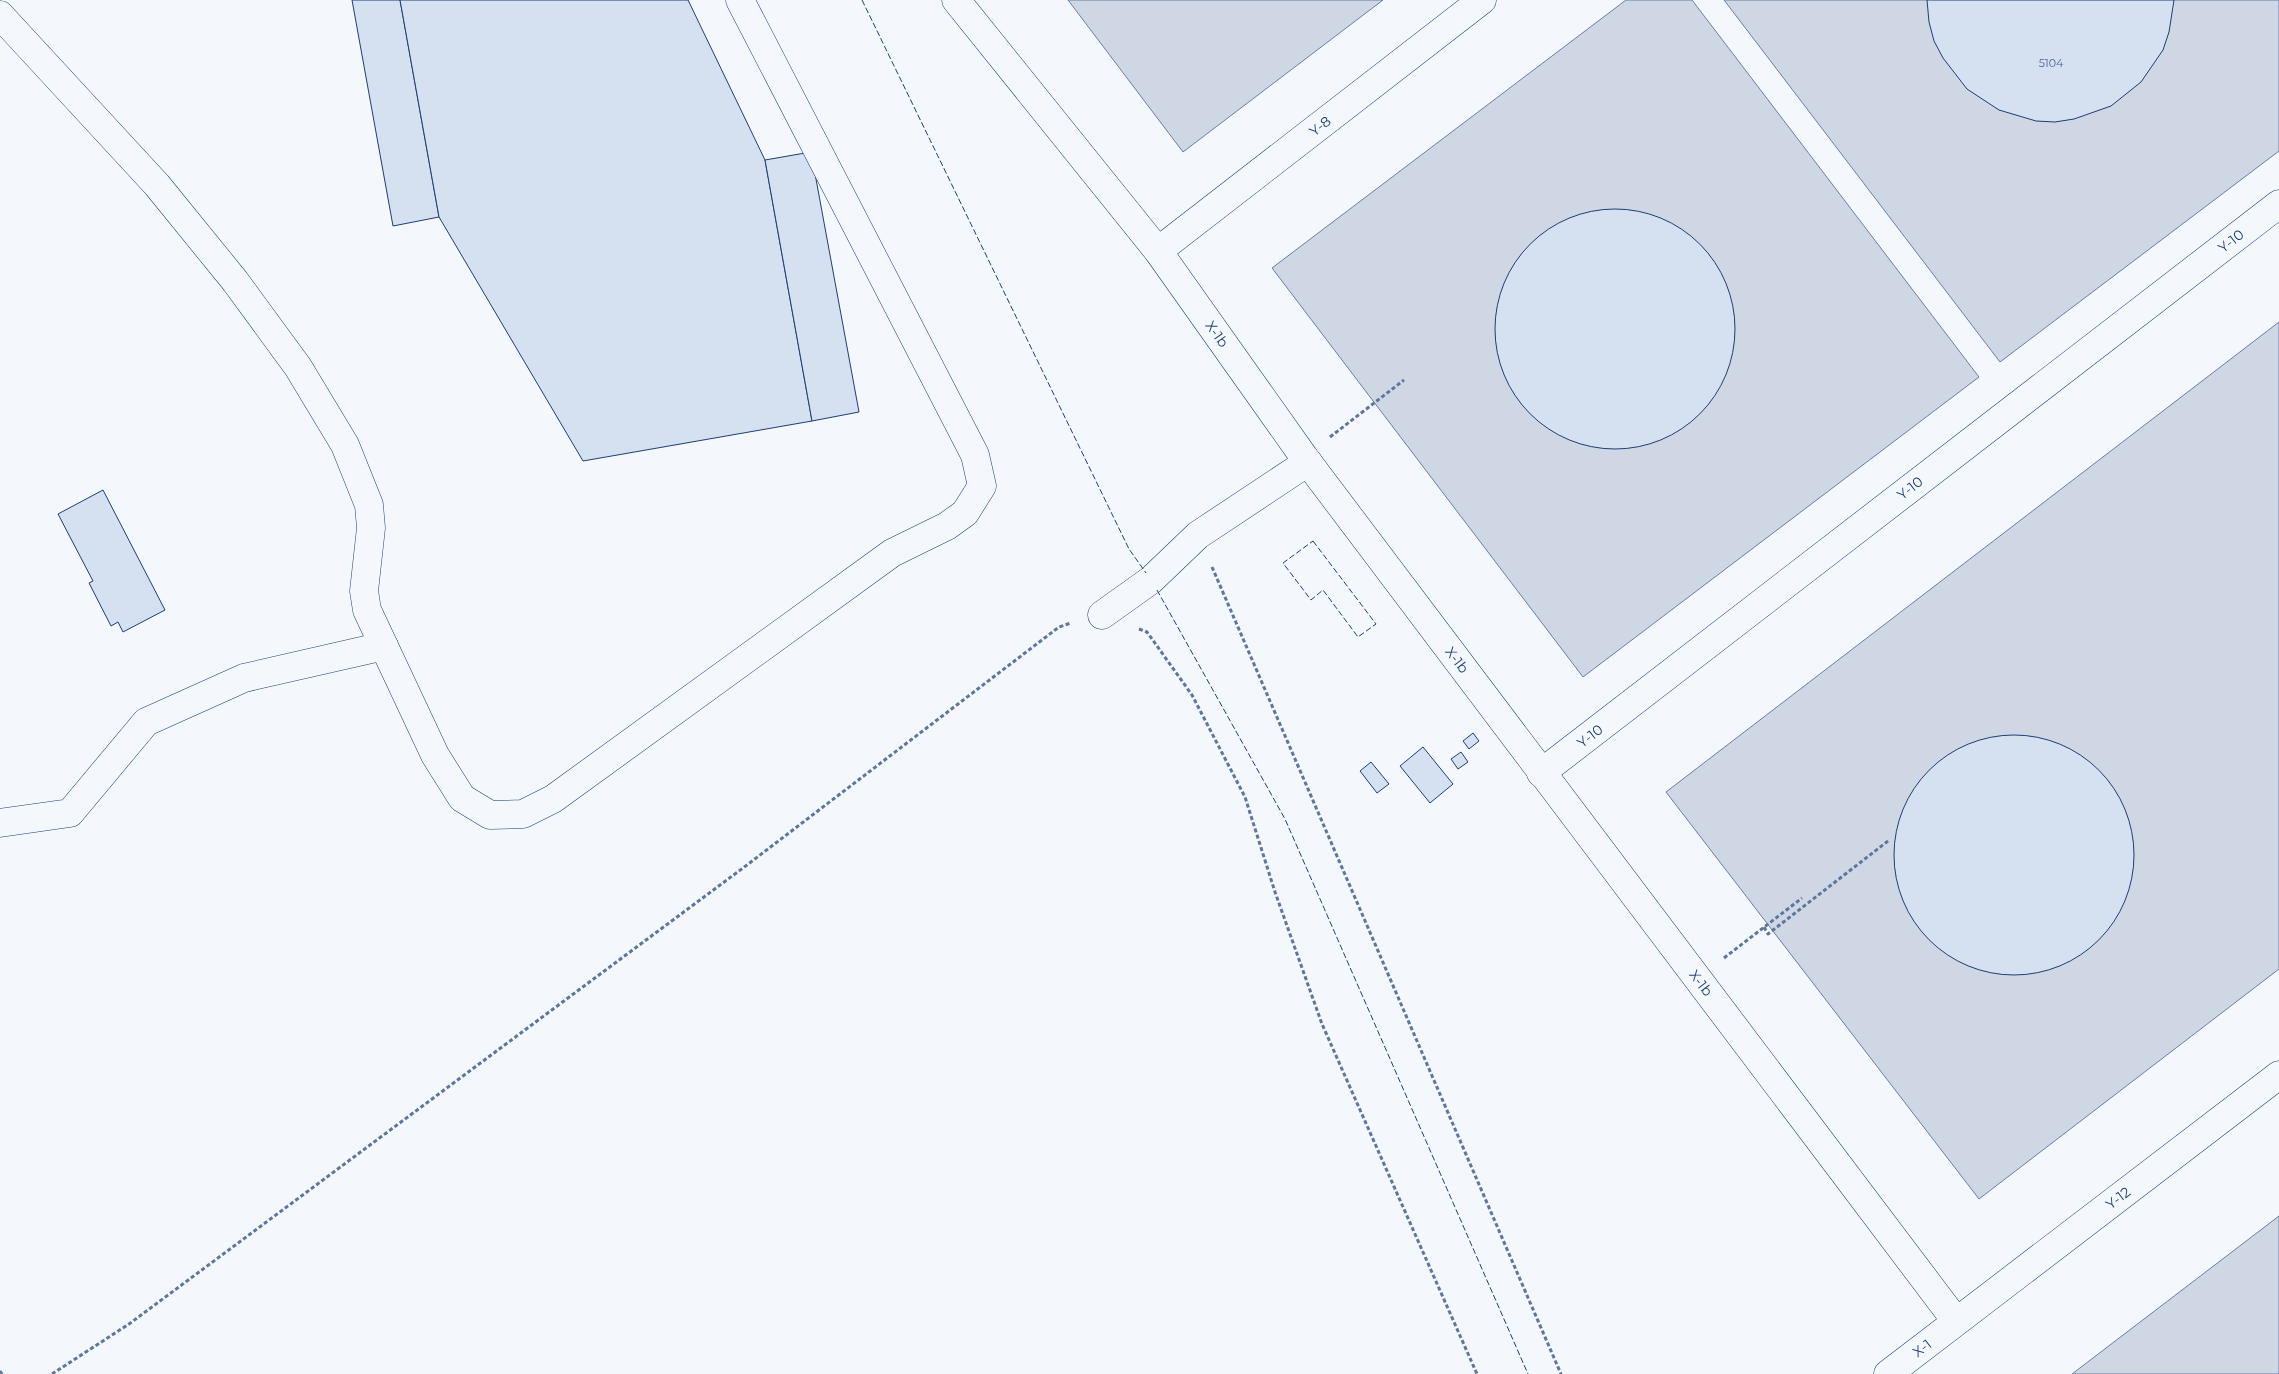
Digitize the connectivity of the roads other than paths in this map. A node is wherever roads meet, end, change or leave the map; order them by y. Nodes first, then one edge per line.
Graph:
1 (740, 0) edge
2 (956, 0) edge
3 (1482, 0) edge
4 (0, 14) edge
5 (2279, 204) edge
6 (1158, 251) junction
7 (1306, 459) junction
8 (1102, 615) road end
9 (384, 646) junction
10 (1542, 773) junction
11 (0, 823) edge
12 (2279, 1075) edge
13 (1956, 1321) junction
14 (1888, 1374) edge

1 - 9 street
2 - 6 street, X-1b
3 - 6 street, Y-8
4 - 9 street
5 - 10 street, Y-10
6 - 7 street, X-1b
7 - 8 street
7 - 10 street, X-1b
9 - 11 street
10 - 13 street, X-1b
12 - 13 street, Y-12
13 - 14 street, X-1

